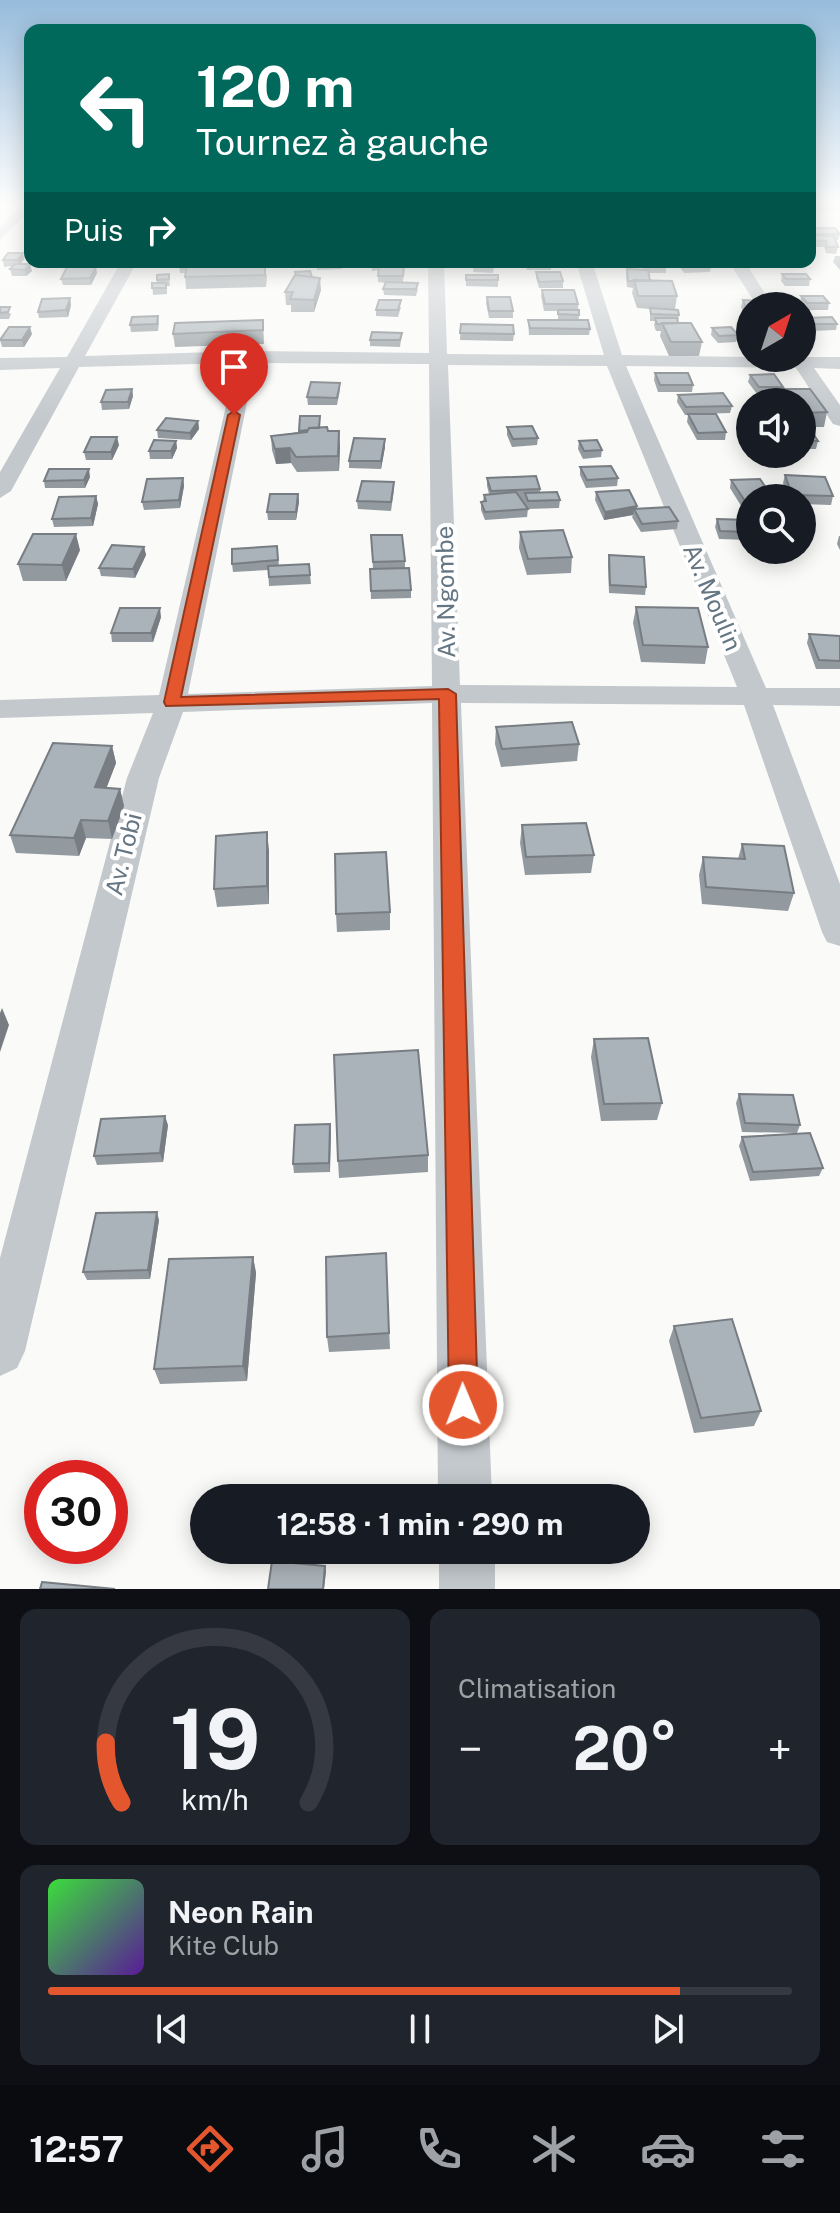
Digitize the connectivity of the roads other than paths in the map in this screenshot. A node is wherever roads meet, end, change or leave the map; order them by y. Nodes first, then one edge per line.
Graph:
1 (121, 276) edge
2 (437, 276) edge
3 (588, 276) edge
4 (247, 357) junction
5 (440, 358) junction
6 (736, 361) edge
7 (816, 361) edge
8 (615, 362) junction
9 (840, 363) edge
10 (0, 364) edge
11 (71, 364) junction
12 (808, 372) edge
13 (840, 420) edge
14 (0, 491) edge
15 (448, 694) junction
16 (755, 696) junction
17 (840, 697) edge
18 (172, 702) junction
19 (0, 709) edge
20 (840, 932) edge
21 (0, 1351) edge
22 (465, 1484) edge
23 (467, 1564) edge
24 (467, 1589) edge

1 - 11 street
2 - 5 street, Av. Ngombe
3 - 8 street, Av. Moulin
4 - 5 street
4 - 11 street
4 - 18 street, Av. Tobi
5 - 8 street
5 - 15 street, Av. Ngombe
6 - 8 street
7 - 9 street
8 - 16 street, Av. Moulin
10 - 11 street
11 - 14 street
12 - 13 street
15 - 16 street
15 - 18 street
15 - 22 street, Av. Ngombe
16 - 17 street
16 - 20 street, Av. Moulin
18 - 19 street
18 - 21 street, Av. Tobi
23 - 24 street

